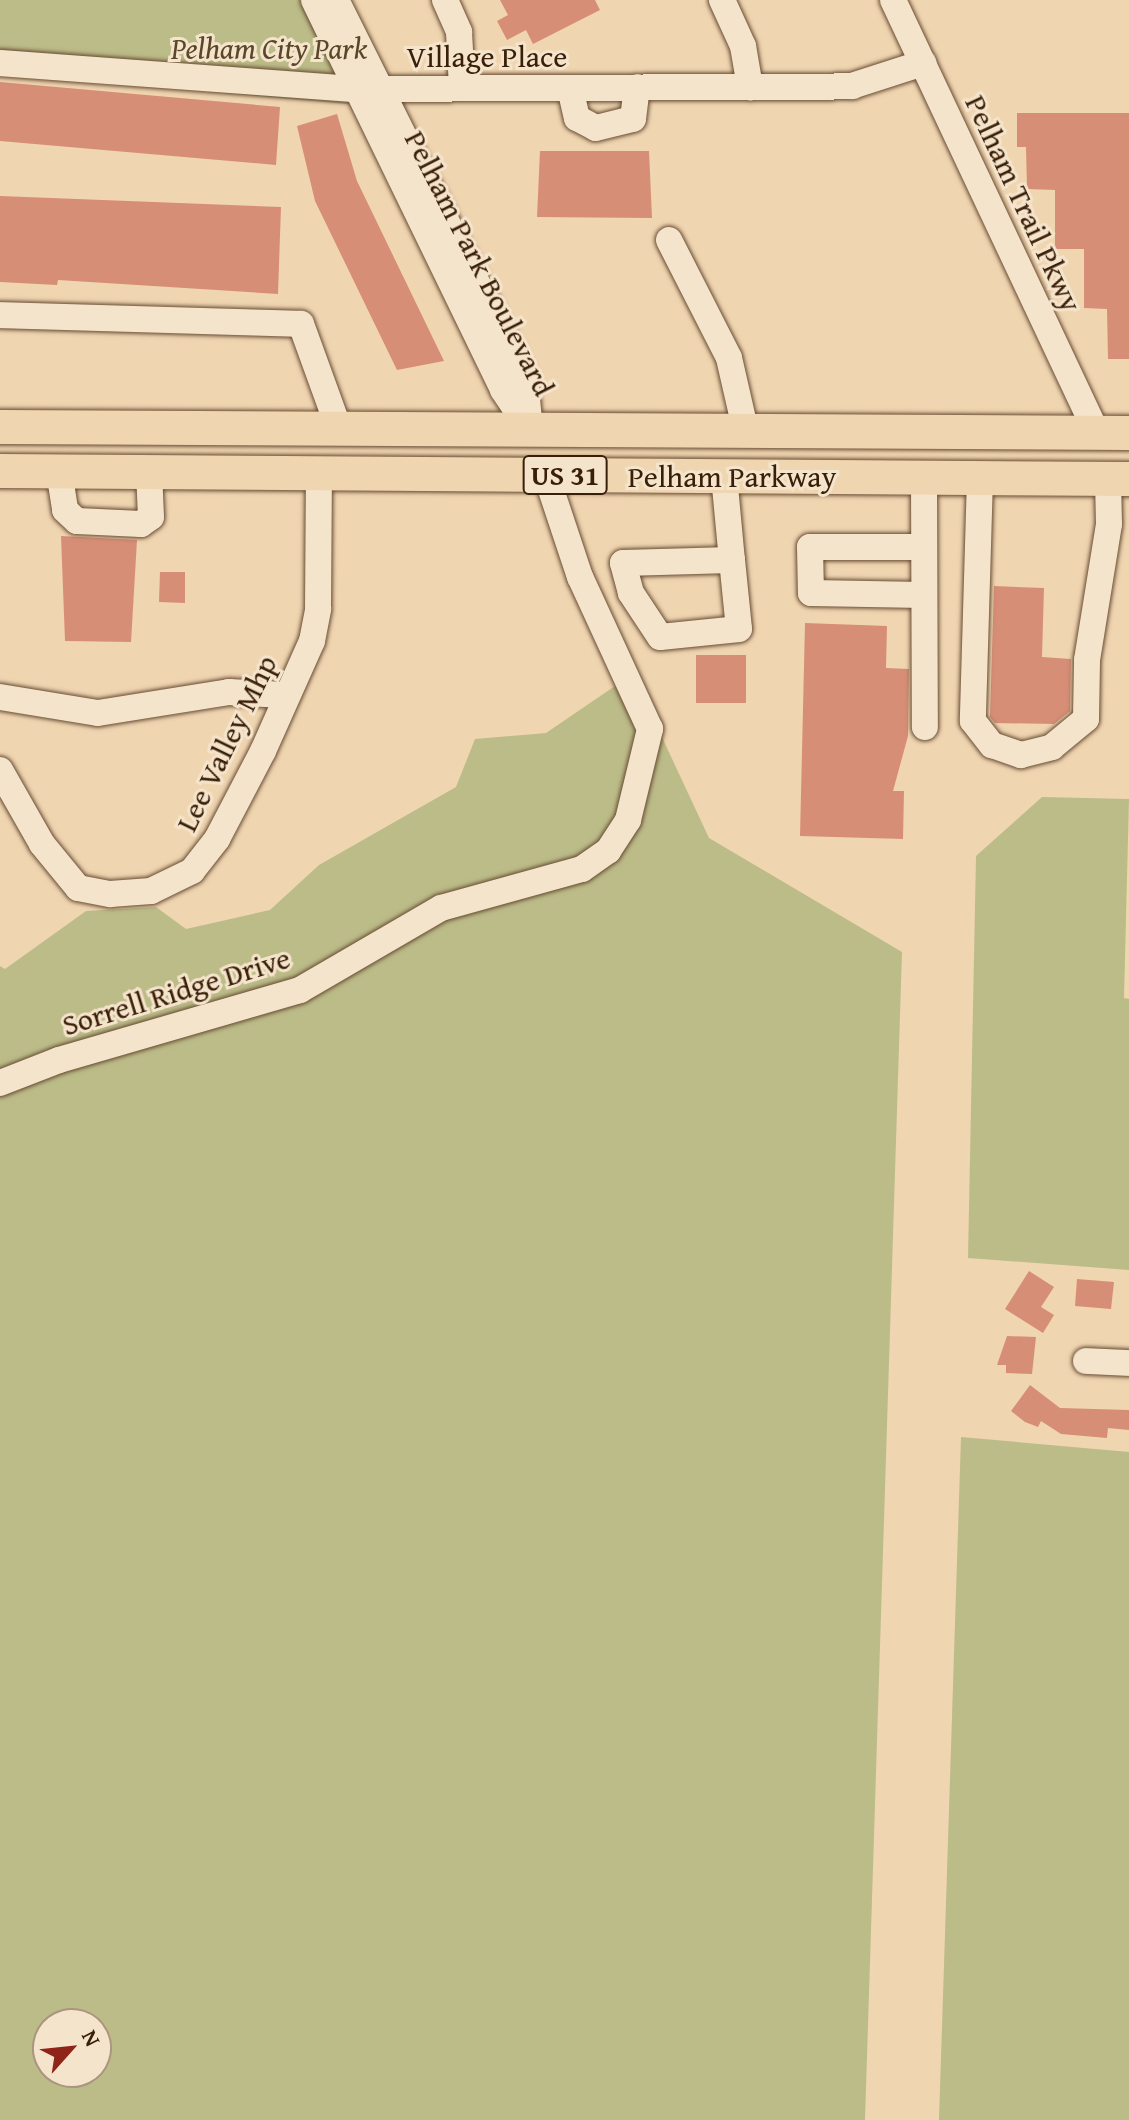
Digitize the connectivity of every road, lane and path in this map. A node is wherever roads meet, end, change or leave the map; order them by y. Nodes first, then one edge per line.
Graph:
1 (314, 0) edge
2 (336, 0) edge
3 (445, 0) edge
4 (722, 0) edge
5 (893, 0) edge
6 (0, 63) edge
7 (923, 63) junction
8 (637, 87) junction
9 (750, 87) junction
10 (462, 88) junction
11 (570, 88) junction
12 (368, 89) junction
13 (669, 240) dead end
14 (0, 315) edge
15 (0, 427) edge
16 (339, 429) junction
17 (530, 430) junction
18 (746, 432) junction
19 (1113, 433) edge
20 (0, 471) edge
21 (59, 471) junction
22 (149, 472) junction
23 (319, 473) junction
24 (546, 475) junction
25 (724, 476) junction
26 (924, 478) junction
27 (980, 478) junction
28 (1118, 479) edge
29 (924, 547) junction
30 (732, 560) junction
31 (924, 595) junction
32 (284, 695) junction
33 (0, 697) edge
34 (925, 727) dead end
35 (0, 770) edge
36 (0, 1083) edge
37 (1086, 1361) dead end
38 (1129, 1363) edge

1 - 12 street, Pelham Park Boulevard
2 - 12 street, Pelham Park Boulevard
3 - 10 street
4 - 9 street
5 - 7 street, Pelham Trail Pkwy
6 - 12 street, Village Place
7 - 9 street, Village Place
7 - 19 street, Pelham Trail Pkwy
8 - 9 street, Village Place
8 - 11 street, Village Place
8 - 11 street
10 - 11 street, Village Place
10 - 12 street, Village Place
12 - 17 street, Pelham Park Boulevard
13 - 18 street
14 - 16 street
15 - 16 main road, Pelham Parkway / US 31
16 - 17 main road, Pelham Parkway / US 31
16 - 23 main road
17 - 18 main road, Pelham Parkway / US 31
17 - 24 main road
18 - 19 main road, Pelham Parkway / US 31
19 - 28 main road
20 - 21 main road, Pelham Parkway / US 31
21 - 22 main road, Pelham Parkway / US 31
21 - 22 street
22 - 23 main road, Pelham Parkway / US 31
23 - 24 main road, Pelham Parkway / US 31
23 - 32 street, Lee Valley Mhp
24 - 25 main road, Pelham Parkway / US 31
24 - 36 street, Sorrell Ridge Drive
25 - 26 main road, Pelham Parkway / US 31
25 - 30 street
26 - 27 main road, Pelham Parkway / US 31
26 - 29 street
27 - 28 main road, Pelham Parkway / US 31
27 - 28 street
29 - 31 street
29 - 31 street
30 - 30 street
31 - 34 street
32 - 33 street
32 - 35 street, Lee Valley Mhp
37 - 38 street

